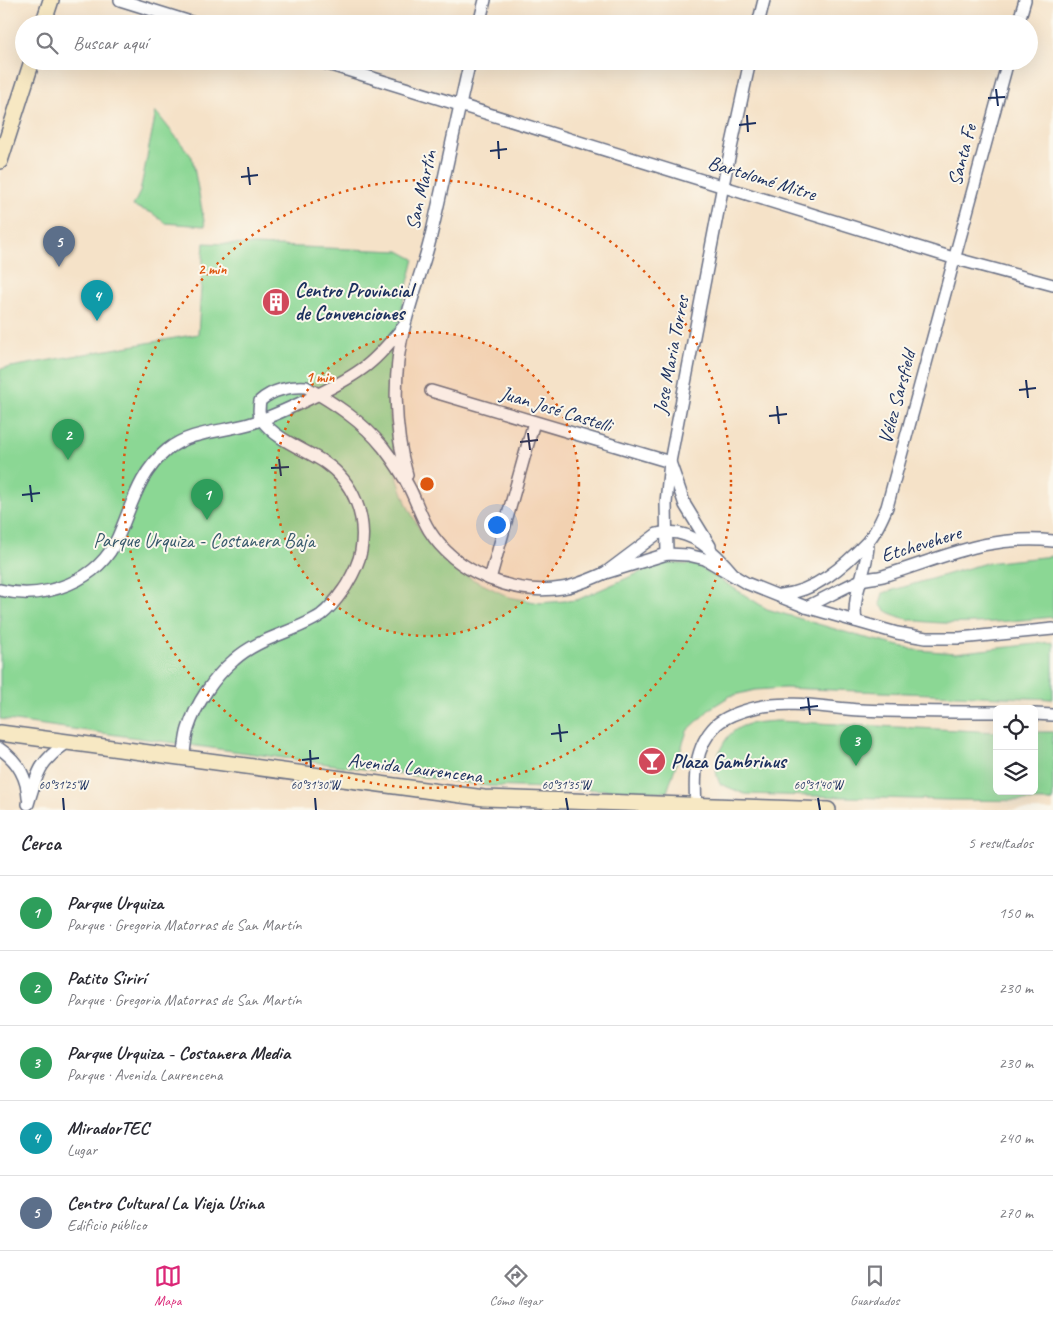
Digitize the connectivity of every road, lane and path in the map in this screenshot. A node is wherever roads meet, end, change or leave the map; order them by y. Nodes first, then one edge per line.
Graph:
1 (51, 0) edge
2 (120, 0) edge
3 (485, 0) edge
4 (764, 0) edge
5 (1025, 0) edge
6 (47, 15) edge
7 (168, 15) edge
8 (481, 15) edge
9 (760, 15) edge
10 (1021, 15) edge
11 (29, 70) edge
12 (346, 70) edge
13 (468, 70) edge
14 (748, 70) edge
15 (1005, 70) edge
16 (459, 107) junction
17 (0, 161) edge
18 (722, 185) junction
19 (953, 258) junction
20 (1053, 285) edge
21 (404, 326) junction
22 (431, 391) dead end
23 (317, 394) junction
24 (262, 420) junction
25 (534, 422) junction
26 (670, 462) junction
27 (410, 489) junction
28 (667, 532) junction
29 (868, 541) junction
30 (1053, 541) edge
31 (716, 553) junction
32 (667, 554) junction
33 (605, 574) junction
34 (735, 576) junction
35 (490, 578) junction
36 (862, 580) junction
37 (0, 590) edge
38 (775, 595) junction
39 (806, 608) junction
40 (856, 620) junction
41 (1053, 629) edge
42 (993, 712) edge
43 (1038, 714) edge
44 (1053, 715) edge
45 (0, 733) edge
46 (68, 742) junction
47 (0, 749) edge
48 (183, 759) junction
49 (27, 807) edge
50 (696, 807) junction
51 (828, 810) edge

1 - 6 street
2 - 7 street
3 - 8 street
4 - 9 street
5 - 10 street
11 - 17 street
12 - 16 street, Bartolomé Mitre
13 - 16 street, San Martín
14 - 18 street, Jose Maria Torres
15 - 19 street, Santa Fe
16 - 18 street, Bartolomé Mitre
16 - 21 street, San Martín
18 - 19 street, Bartolomé Mitre
18 - 26 street, Jose Maria Torres
19 - 20 street, Bartolomé Mitre
19 - 29 street, Vélez Sarsfield
21 - 23 street
21 - 27 street, San Martín
22 - 25 street, Juan José Castelli
23 - 24 street
23 - 24 street
23 - 27 street
24 - 37 street
24 - 48 street
25 - 26 street, Juan José Castelli
25 - 35 street
26 - 28 street, Jose Maria Torres
26 - 31 street
27 - 35 street
28 - 31 street
28 - 32 street, Jose Maria Torres
28 - 33 street
29 - 36 street, Vélez Sarsfield
29 - 38 street, Vélez Sarsfield
30 - 36 street, Etchevehere
31 - 34 street
32 - 33 street
32 - 34 street
33 - 35 street
34 - 38 street
36 - 39 street, Etchevehere
36 - 40 street, Vélez Sarsfield
38 - 39 street
39 - 40 street
40 - 41 street
42 - 50 street
43 - 44 street
45 - 46 street, Avenida Laurencena
46 - 48 street, Avenida Laurencena
46 - 49 street
47 - 49 street
48 - 50 street, Avenida Laurencena
50 - 51 street, Avenida Laurencena

